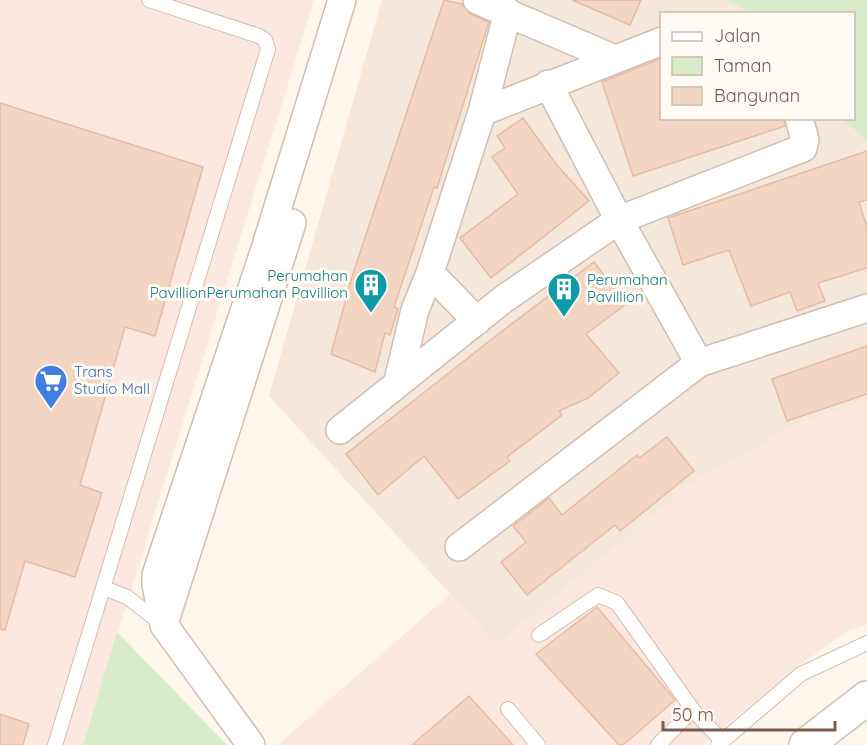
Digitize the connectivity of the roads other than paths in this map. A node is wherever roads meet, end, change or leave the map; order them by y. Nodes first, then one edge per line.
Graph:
1 (149, 0) edge
2 (342, 0) edge
3 (356, 0) edge
4 (477, 0) edge
5 (508, 12) junction
6 (660, 42) edge
7 (615, 59) junction
8 (548, 84) junction
9 (482, 112) junction
10 (800, 120) edge
11 (619, 220) junction
12 (430, 273) junction
13 (867, 308) edge
14 (477, 321) junction
15 (699, 363) junction
16 (398, 381) junction
17 (340, 430) dead end
18 (459, 547) dead end
19 (104, 588) junction
20 (164, 625) junction
21 (539, 635) dead end
22 (867, 643) edge
23 (867, 698) edge
24 (508, 709) dead end
25 (693, 710) junction
26 (720, 743) edge
27 (55, 745) edge
28 (251, 745) edge
29 (538, 745) edge
30 (658, 745) edge
31 (806, 745) edge

1 - 19 lane
2 - 20 street
3 - 20 street
4 - 5 street
5 - 7 street
5 - 9 street
6 - 7 street
7 - 8 street
8 - 9 street
8 - 11 street
9 - 12 street
10 - 11 street
11 - 14 street
11 - 15 street
12 - 14 street
12 - 16 street
13 - 15 street
14 - 16 street
15 - 18 street
16 - 17 street
19 - 20 lane
19 - 27 lane
20 - 28 street
21 - 25 lane
22 - 26 lane
23 - 31 main road
24 - 29 lane
25 - 26 lane
25 - 30 lane

